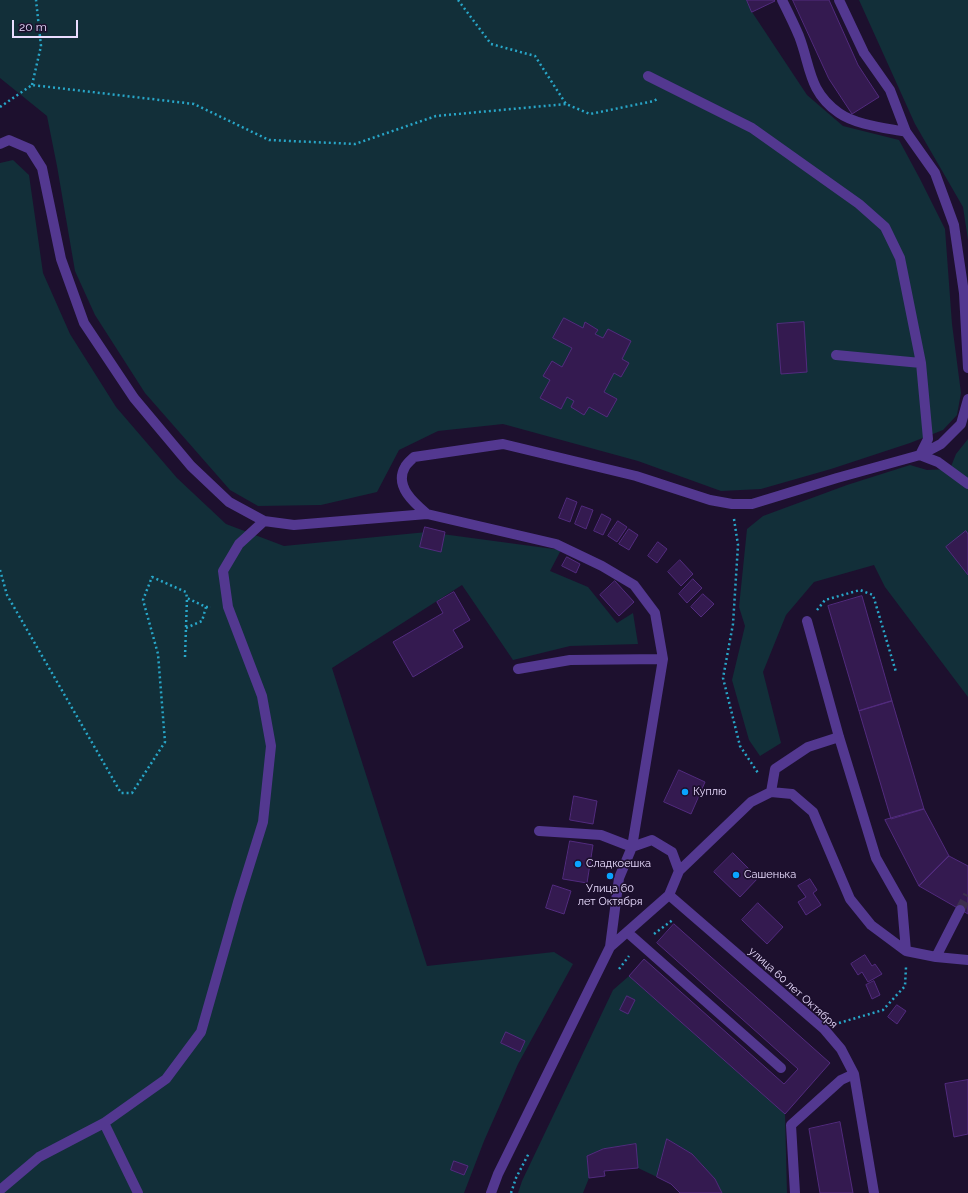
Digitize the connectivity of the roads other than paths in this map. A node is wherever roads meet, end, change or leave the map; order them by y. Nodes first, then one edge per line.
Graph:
1 (782, 0) edge
2 (839, 0) edge
3 (648, 76) dead end
4 (906, 132) junction
5 (0, 144) edge
6 (836, 355) dead end
7 (921, 363) junction
8 (968, 368) edge
9 (968, 399) edge
10 (920, 454) junction
11 (968, 484) edge
12 (427, 514) junction
13 (264, 521) junction
14 (807, 621) road end
15 (663, 659) junction
16 (518, 668) dead end
17 (839, 736) junction
18 (771, 792) junction
19 (539, 831) dead end
20 (632, 847) junction
21 (679, 871) junction
22 (669, 895) junction
23 (960, 910) tunnel mouth
24 (627, 932) junction
25 (610, 947) junction
26 (906, 951) junction
27 (936, 957) junction
28 (968, 960) edge
29 (781, 1068) dead end
30 (854, 1074) junction
31 (104, 1123) junction
32 (0, 1190) edge
33 (138, 1193) edge
34 (491, 1193) edge
35 (795, 1193) edge
36 (874, 1193) edge

1 - 4 street
2 - 4 street
3 - 7 street
4 - 8 street
5 - 13 street
6 - 7 street
7 - 10 street
9 - 10 street
10 - 11 street
10 - 12 street
12 - 13 street
12 - 15 street
13 - 31 street
14 - 17 street
15 - 16 street
15 - 20 street
17 - 18 street
17 - 26 street
18 - 21 street
18 - 26 street
19 - 20 street
20 - 21 street
20 - 25 street
21 - 22 street
22 - 24 street
22 - 30 street, улица 60 лет Октября
23 - 27 street
24 - 25 street
24 - 29 street
25 - 34 street
26 - 27 street
27 - 28 street
30 - 35 street
30 - 36 street, улица 60 лет Октября
31 - 32 street
31 - 33 street

